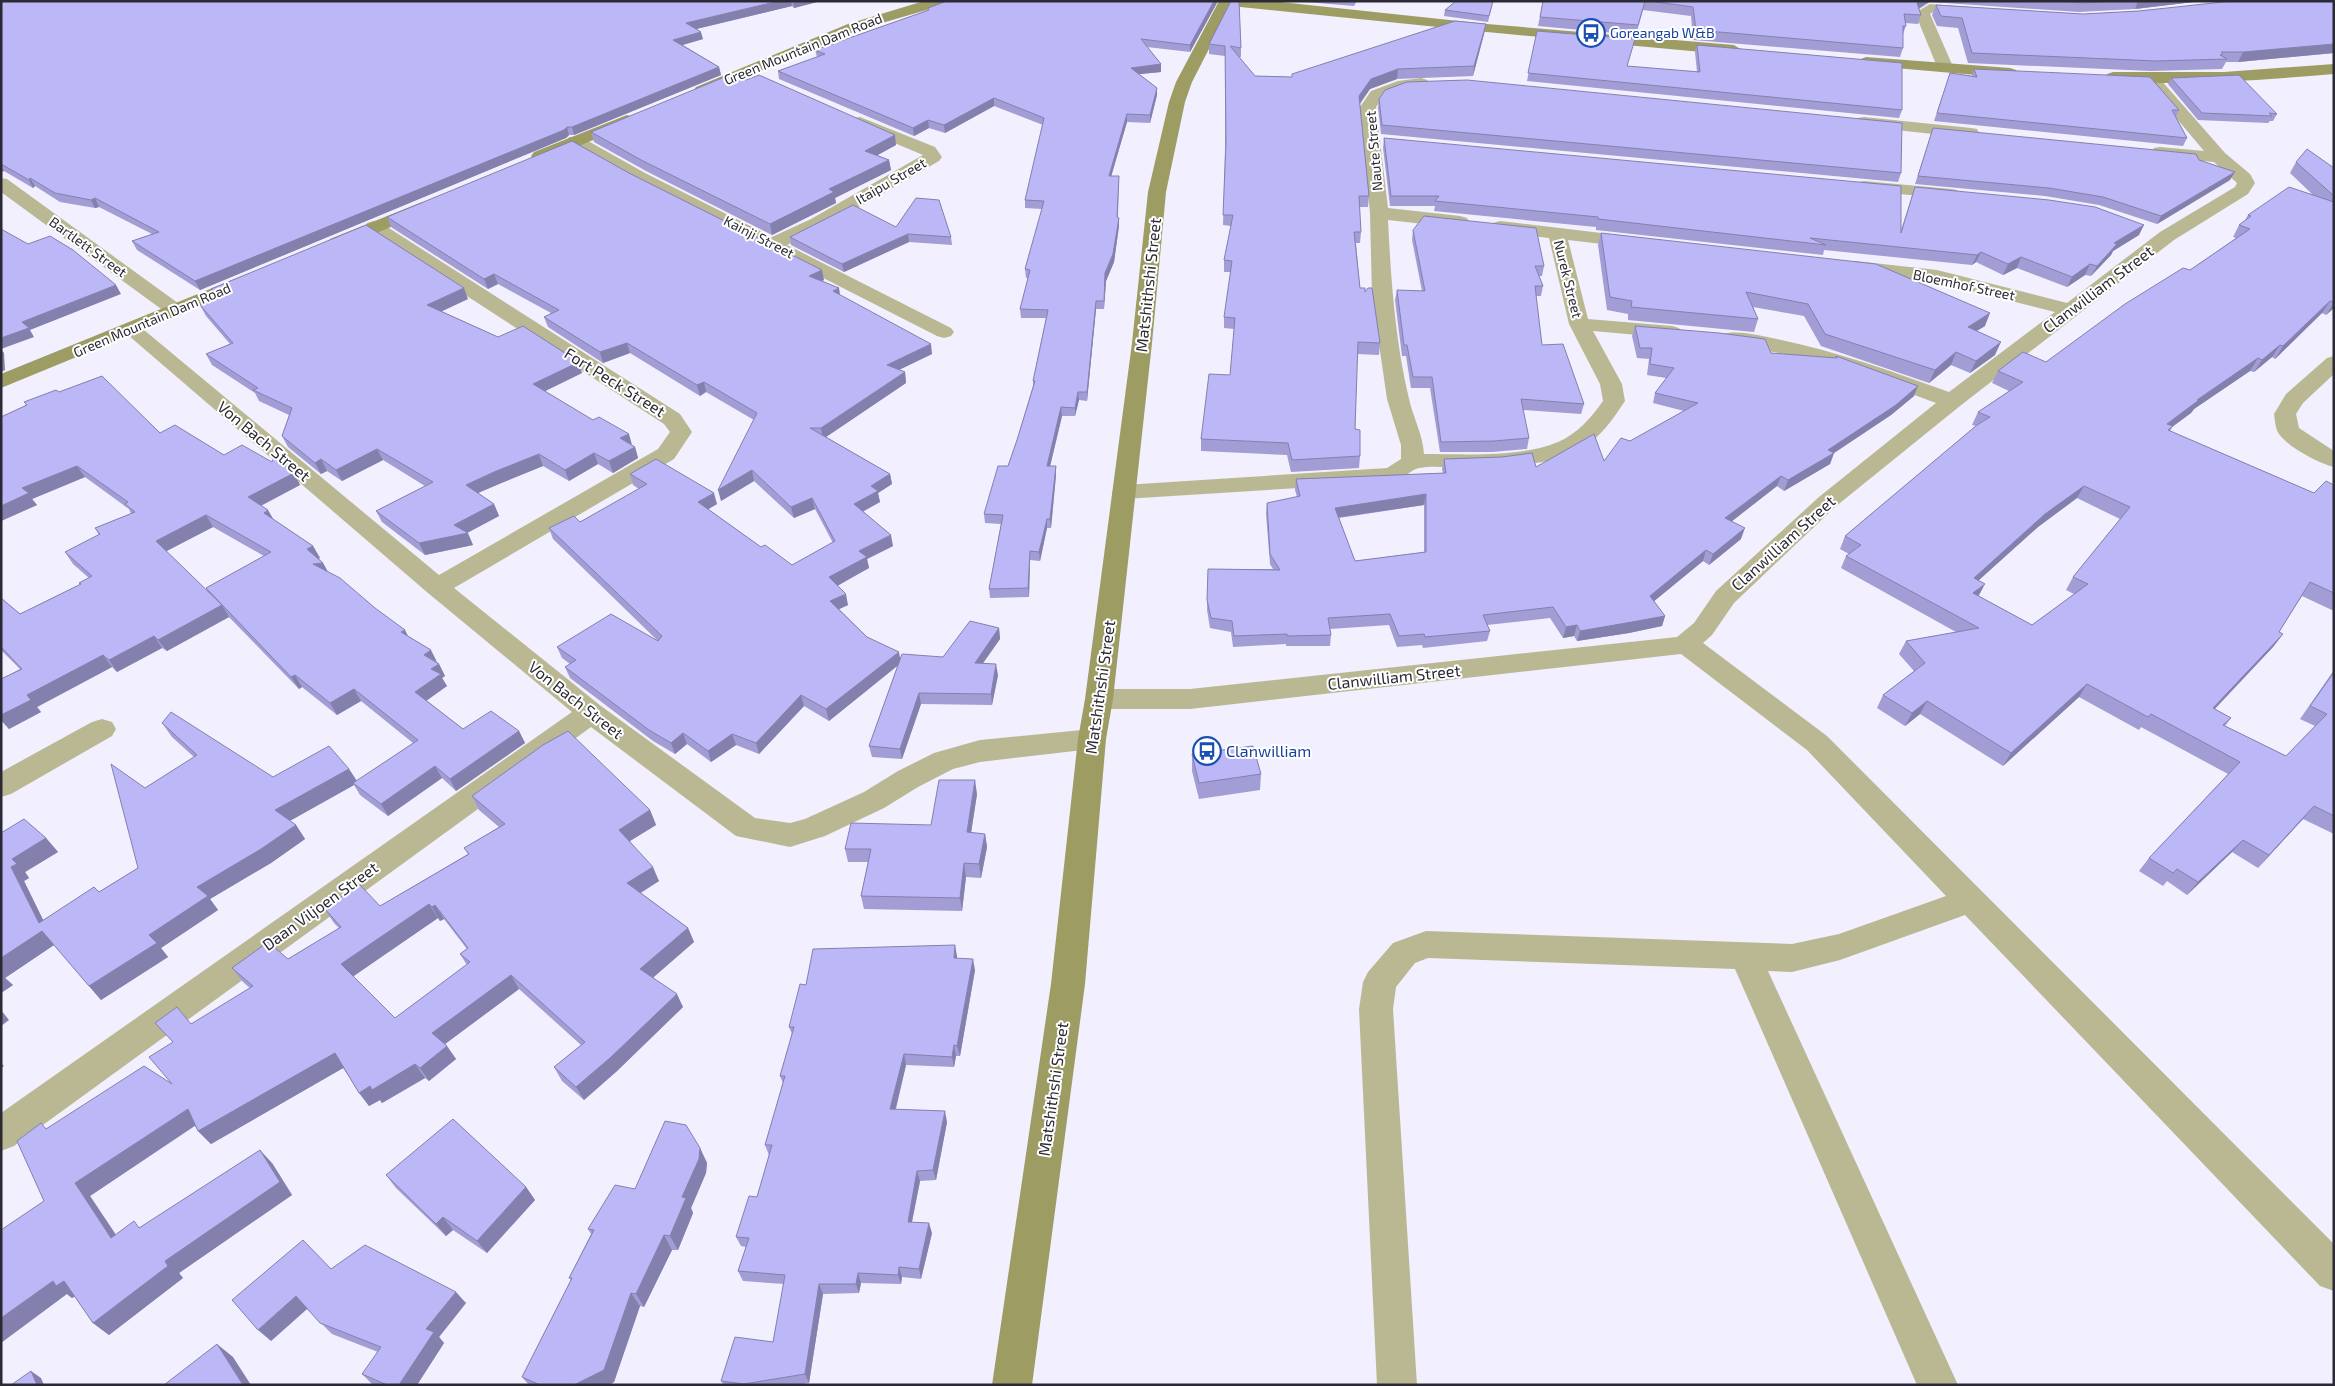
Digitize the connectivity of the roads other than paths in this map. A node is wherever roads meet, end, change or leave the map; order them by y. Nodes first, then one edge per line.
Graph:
1 (942, 1) edge
2 (1227, 1) edge
3 (1986, 12) edge
4 (1754, 52) edge
5 (1850, 60) edge
6 (1946, 69) junction
7 (2334, 69) edge
8 (747, 72) junction
9 (2023, 74) edge
10 (2102, 76) edge
11 (2151, 78) junction
12 (763, 79) edge
13 (1440, 82) edge
14 (683, 97) edge
15 (647, 112) edge
16 (847, 116) edge
17 (1842, 120) edge
18 (1991, 135) edge
19 (575, 141) junction
20 (2140, 150) edge
21 (2219, 158) junction
22 (524, 163) edge
23 (1, 183) edge
24 (1847, 184) edge
25 (1966, 195) edge
26 (436, 201) edge
27 (1379, 213) junction
28 (374, 227) junction
29 (1557, 233) junction
30 (773, 244) junction
31 (1654, 244) edge
32 (320, 250) edge
33 (1839, 265) edge
34 (266, 273) edge
35 (176, 310) junction
36 (2070, 310) junction
37 (1579, 324) junction
38 (131, 330) junction
39 (944, 332) dead end
40 (2334, 362) edge
41 (1, 382) edge
42 (1952, 401) junction
43 (2334, 460) edge
44 (1413, 461) junction
45 (1124, 492) junction
46 (436, 587) junction
47 (1686, 644) junction
48 (1100, 699) junction
49 (590, 713) junction
50 (102, 729) dead end
51 (1092, 739) junction
52 (1, 786) edge
53 (1970, 900) junction
54 (1745, 956) junction
55 (1, 1134) edge
56 (2334, 1272) edge
57 (1012, 1385) edge
58 (1398, 1385) edge
59 (1938, 1385) edge

1 - 8 street, Green Mountain Dam Road
2 - 4 street
2 - 45 street, Matshithshi Street
3 - 6 street
5 - 6 street
6 - 9 street
7 - 11 street
8 - 12 street
8 - 14 street, Green Mountain Dam Road
10 - 11 street
11 - 21 street, Clanwilliam Street
13 - 27 street, Naute Street
15 - 19 street
16 - 30 street, Itaipu Street
17 - 18 street
19 - 22 street
19 - 30 street, Kainji Street
20 - 21 street
21 - 36 street, Clanwilliam Street
23 - 35 street, Bartlett Street
24 - 25 street
26 - 28 street
27 - 29 street
27 - 44 street, Naute Street
28 - 32 street
28 - 46 street, Fort Peck Street
29 - 31 street
29 - 37 street, Nurek Street
30 - 39 street, Kainji Street
33 - 36 street, Bloemhof Street
34 - 35 street, Green Mountain Dam Road
35 - 38 street, Green Mountain Dam Road
36 - 42 street, Clanwilliam Street
37 - 42 street, Nurek Street
37 - 44 street, Nurek Street
38 - 41 street, Green Mountain Dam Road
38 - 46 street, Von Bach Street
40 - 43 street
42 - 47 street, Clanwilliam Street
44 - 45 street
45 - 48 street, Matshithshi Street
46 - 49 street, Von Bach Street
47 - 48 street, Clanwilliam Street
47 - 53 street
48 - 51 street, Matshithshi Street
49 - 51 street, Von Bach Street
49 - 55 street, Daan Viljoen Street
50 - 52 street
51 - 57 street, Matshithshi Street
53 - 54 street
53 - 56 street
54 - 58 street
54 - 59 street

